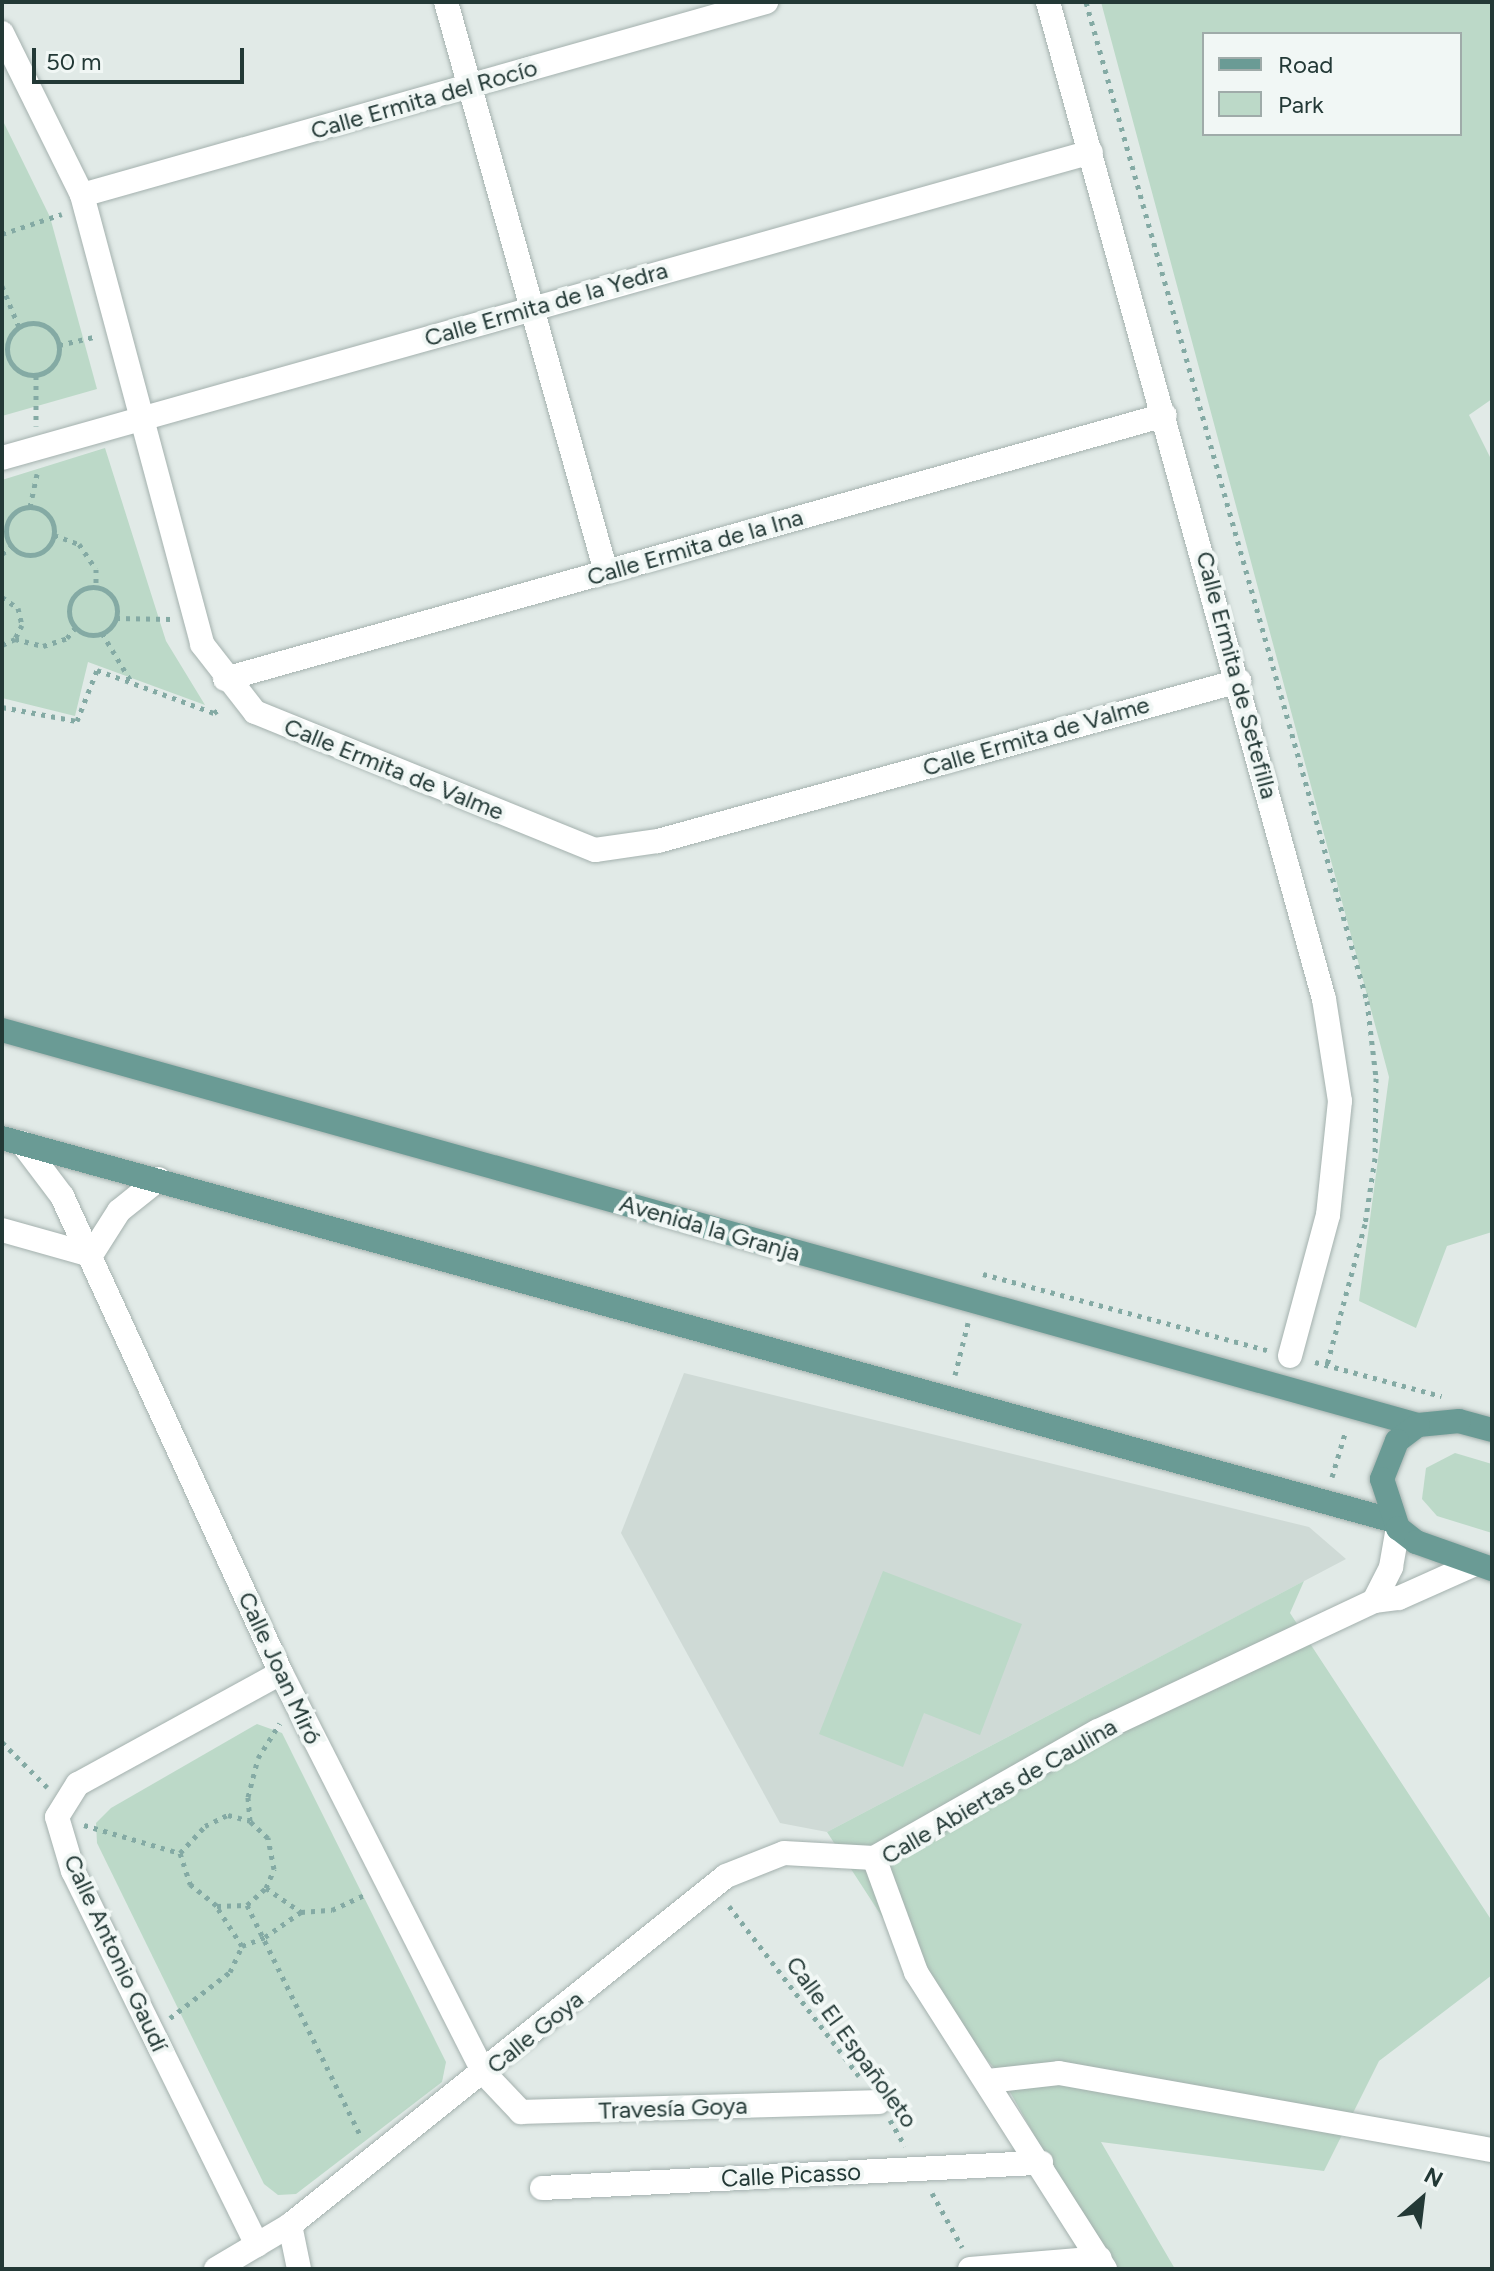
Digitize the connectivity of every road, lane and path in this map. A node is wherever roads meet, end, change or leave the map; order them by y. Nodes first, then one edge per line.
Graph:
1 (446, 2) edge
2 (766, 2) edge
3 (1048, 2) edge
4 (2, 33) edge
5 (470, 87) junction
6 (1091, 152) junction
7 (84, 200) junction
8 (2, 234) edge
9 (2, 286) edge
10 (532, 307) junction
11 (19, 327) junction
12 (117, 331) junction
13 (59, 345) junction
14 (36, 375) junction
15 (1165, 415) junction
16 (139, 418) junction
17 (43, 447) junction
18 (2, 458) edge
19 (54, 535) junction
20 (11, 547) junction
21 (2, 554) edge
22 (606, 572) junction
23 (96, 587) junction
24 (2, 597) edge
25 (194, 615) junction
26 (116, 618) junction
27 (76, 627) junction
28 (102, 633) junction
29 (15, 639) junction
30 (2, 645) edge
31 (1239, 681) junction
32 (132, 683) junction
33 (232, 687) junction
34 (2, 707) edge
35 (2, 1030) edge
36 (12, 1141) edge
37 (159, 1179) junction
38 (2, 1230) edge
39 (91, 1255) junction
40 (973, 1302) junction
41 (1290, 1356) junction
42 (1327, 1365) dead end
43 (1247, 1379) junction
44 (950, 1395) junction
45 (1451, 1398) dead end
46 (1316, 1399) junction
47 (1352, 1409) junction
48 (1418, 1425) junction
49 (1492, 1430) edge
50 (1326, 1498) junction
51 (1394, 1524) junction
52 (1484, 1567) edge
53 (1374, 1601) junction
54 (281, 1673) junction
55 (295, 1701) junction
56 (2, 1742) edge
57 (61, 1810) junction
58 (250, 1821) junction
59 (180, 1853) junction
60 (874, 1858) junction
61 (387, 1885) junction
62 (714, 1886) junction
63 (266, 1888) junction
64 (247, 1905) junction
65 (217, 1906) junction
66 (301, 1912) junction
67 (265, 1937) junction
68 (242, 1946) junction
69 (152, 2031) junction
70 (484, 2073) junction
71 (988, 2081) junction
72 (879, 2102) junction
73 (1492, 2150) edge
74 (372, 2161) junction
75 (1041, 2163) junction
76 (919, 2169) junction
77 (542, 2188) dead end
78 (290, 2225) junction
79 (257, 2245) junction
80 (1102, 2264) edge
81 (216, 2269) edge
82 (299, 2269) edge
83 (972, 2269) edge

1 - 5 street
2 - 5 street, Calle Ermita del Rocío
3 - 6 street, Calle Ermita de Setefilla
4 - 7 street, Calle Ermita de Valme
5 - 7 street, Calle Ermita del Rocío
5 - 10 street
6 - 10 street, Calle Ermita de la Yedra
6 - 15 street, Calle Ermita de Setefilla
7 - 8 path
7 - 12 street, Calle Ermita de Valme
9 - 11 path
10 - 16 street, Calle Ermita de la Yedra
10 - 22 street
11 - 13 path
11 - 14 path
12 - 13 path
12 - 16 street, Calle Ermita de Valme
13 - 14 path
14 - 17 path
15 - 22 street, Calle Ermita de la Ina
15 - 31 street, Calle Ermita de Setefilla
16 - 17 street, Calle Ermita de la Yedra
16 - 25 street, Calle Ermita de Valme
17 - 18 street, Calle Ermita de la Yedra
19 - 20 path
19 - 20 path
19 - 23 path
20 - 21 path
22 - 33 street, Calle Ermita de la Ina
23 - 26 path
23 - 27 path
24 - 29 path
25 - 26 path
25 - 33 street, Calle Ermita de Valme
26 - 28 path
27 - 28 path
27 - 29 path
28 - 32 path
29 - 30 path
31 - 33 street, Calle Ermita de Valme
31 - 41 street, Calle Ermita de Setefilla
32 - 33 path
32 - 34 path
35 - 40 main road, Avenida la Granja
36 - 37 main road
36 - 39 street, Calle Joan Miró
37 - 39 street
37 - 44 main road
38 - 39 street
39 - 54 street, Calle Joan Miró
40 - 43 main road, Avenida la Granja
40 - 44 path
41 - 43 street
41 - 46 street
42 - 45 path
43 - 46 main road, Avenida la Granja
44 - 50 main road
46 - 47 main road, Avenida la Granja
47 - 48 main road, Avenida la Granja
47 - 50 path
48 - 49 main road, Avenida la Granja
48 - 51 main road
50 - 51 main road
51 - 52 main road
51 - 53 street
52 - 53 street, Calle Abiertas de Caulina
53 - 60 street, Calle Abiertas de Caulina
54 - 55 street, Calle Joan Miró
54 - 57 street
55 - 58 path
55 - 61 street, Calle Joan Miró
56 - 57 path
57 - 59 path
57 - 69 street, Calle Antonio Gaudí
58 - 59 path
58 - 63 path
59 - 65 path
60 - 62 street, Calle Goya
60 - 71 street, Calle Abiertas de Caulina
61 - 66 path
61 - 70 street, Calle Joan Miró
62 - 70 street, Calle Goya
62 - 72 path, Calle El Españoleto
63 - 64 path
63 - 66 path
64 - 65 path
64 - 67 path
65 - 68 path
66 - 67 path
67 - 68 path
67 - 74 path
68 - 69 path
69 - 79 street, Calle Antonio Gaudí
70 - 72 street, Travesía Goya
70 - 74 street, Calle Goya
71 - 73 street
71 - 75 street, Calle Abiertas de Caulina
72 - 76 path, Calle El Españoleto
74 - 78 street, Calle Goya
75 - 76 street, Calle Picasso
75 - 80 street, Calle Abiertas de Caulina
76 - 77 street, Calle Picasso
76 - 83 path, Calle El Españoleto
78 - 79 street, Calle Goya
78 - 82 street
79 - 81 street, Calle Goya
80 - 83 street

